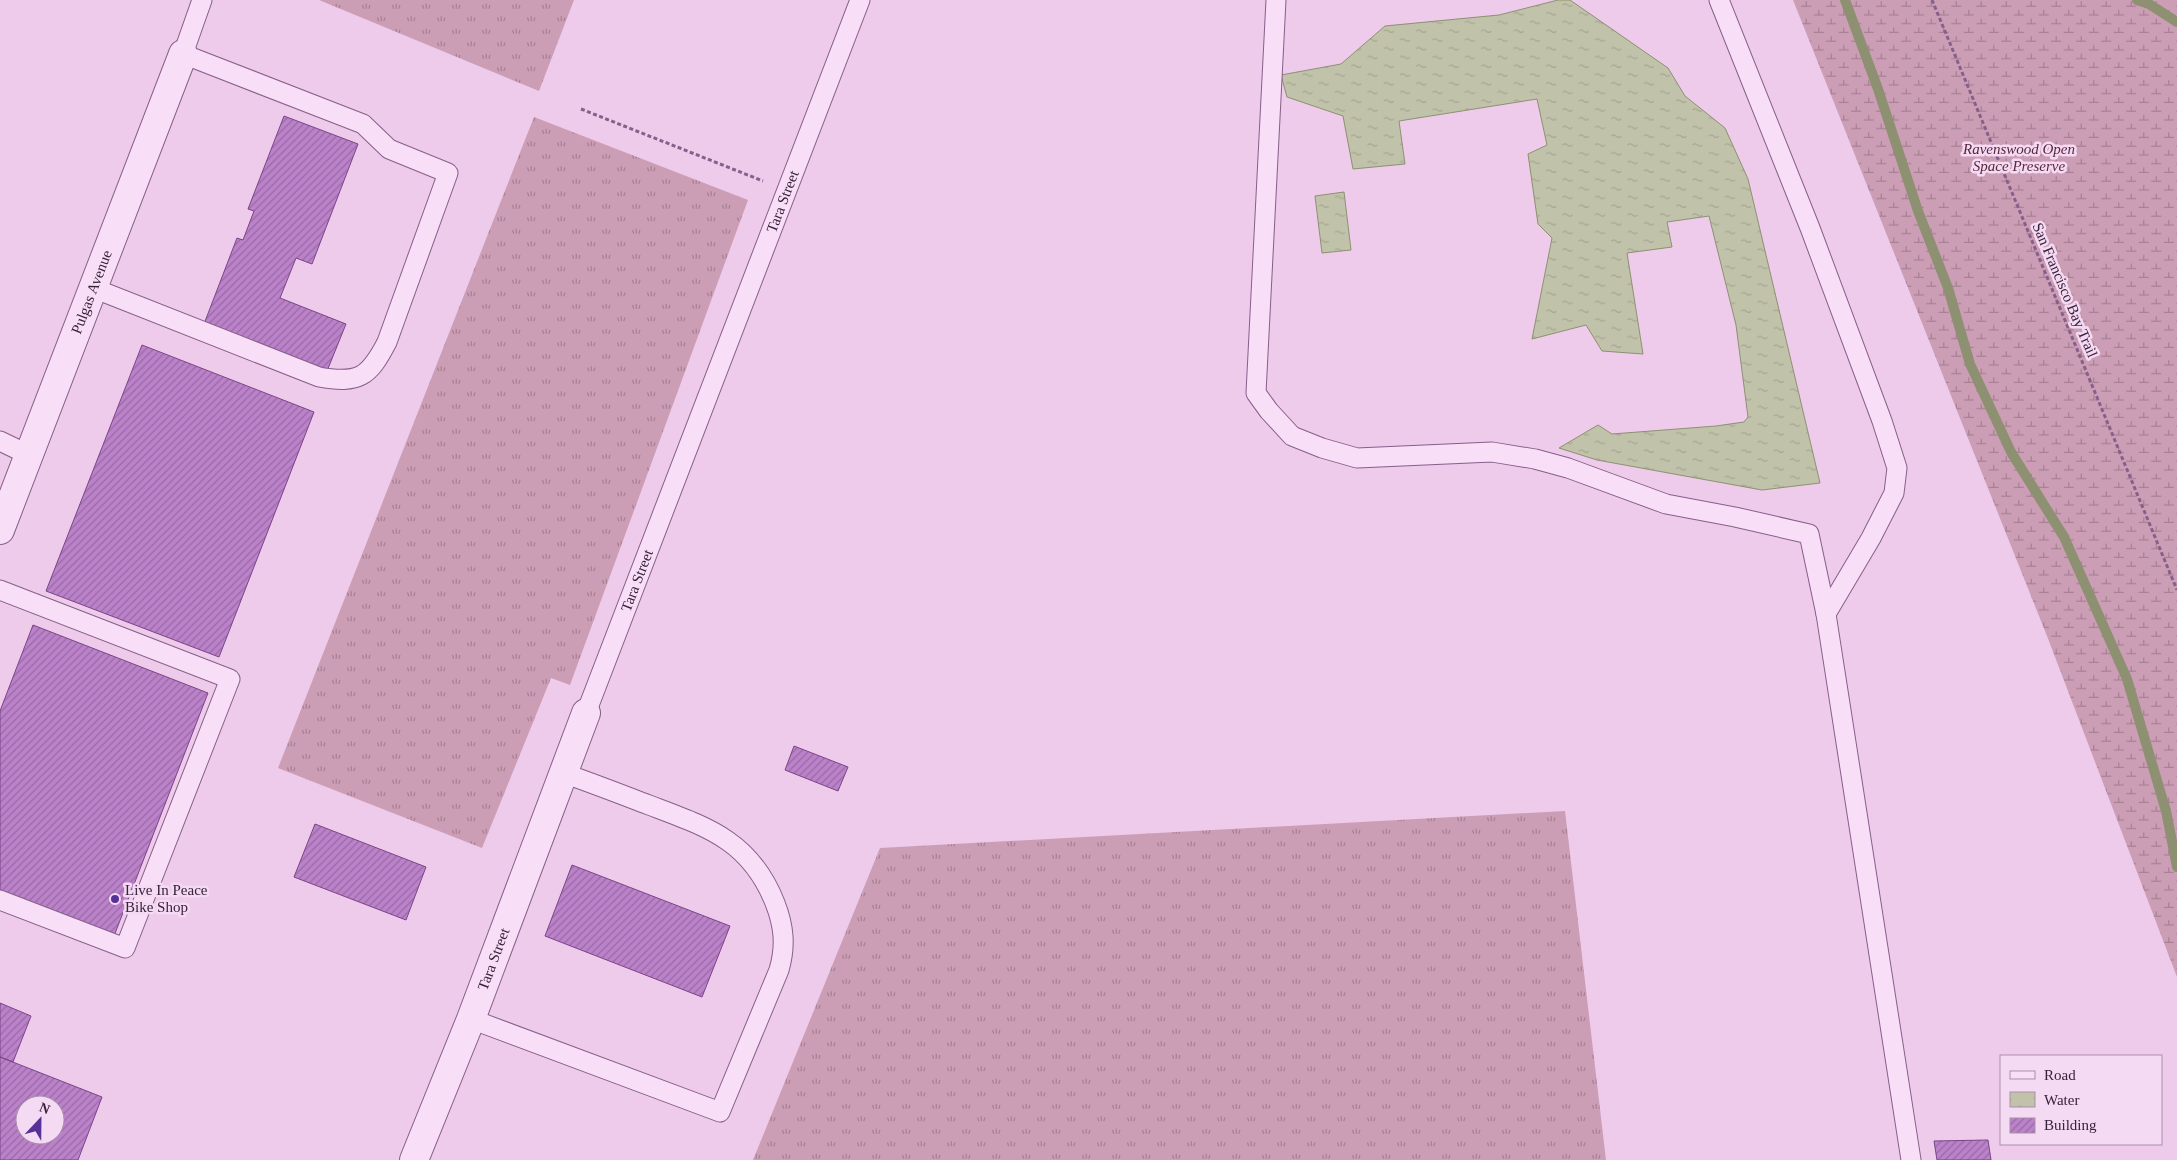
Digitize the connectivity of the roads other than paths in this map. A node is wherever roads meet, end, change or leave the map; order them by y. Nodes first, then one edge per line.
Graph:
1 (202, 0) edge
2 (860, 0) edge
3 (1276, 0) edge
4 (1719, 0) edge
5 (183, 54) junction
6 (93, 288) junction
7 (0, 441) edge
8 (29, 454) junction
9 (0, 530) edge
10 (0, 590) edge
11 (1826, 614) junction
12 (586, 713) joint
13 (563, 773) junction
14 (0, 900) edge
15 (471, 1019) junction
16 (414, 1160) edge
17 (1911, 1160) edge

1 - 5 lane
2 - 12 lane, Tara Street
3 - 11 lane
4 - 11 lane
5 - 6 street, Pulgas Avenue
5 - 6 lane
6 - 8 street, Pulgas Avenue
7 - 8 lane
8 - 9 street, Pulgas Avenue
10 - 14 lane
11 - 17 lane
12 - 13 street, Tara Street
13 - 15 street, Tara Street
13 - 15 lane
15 - 16 street, Tara Street

